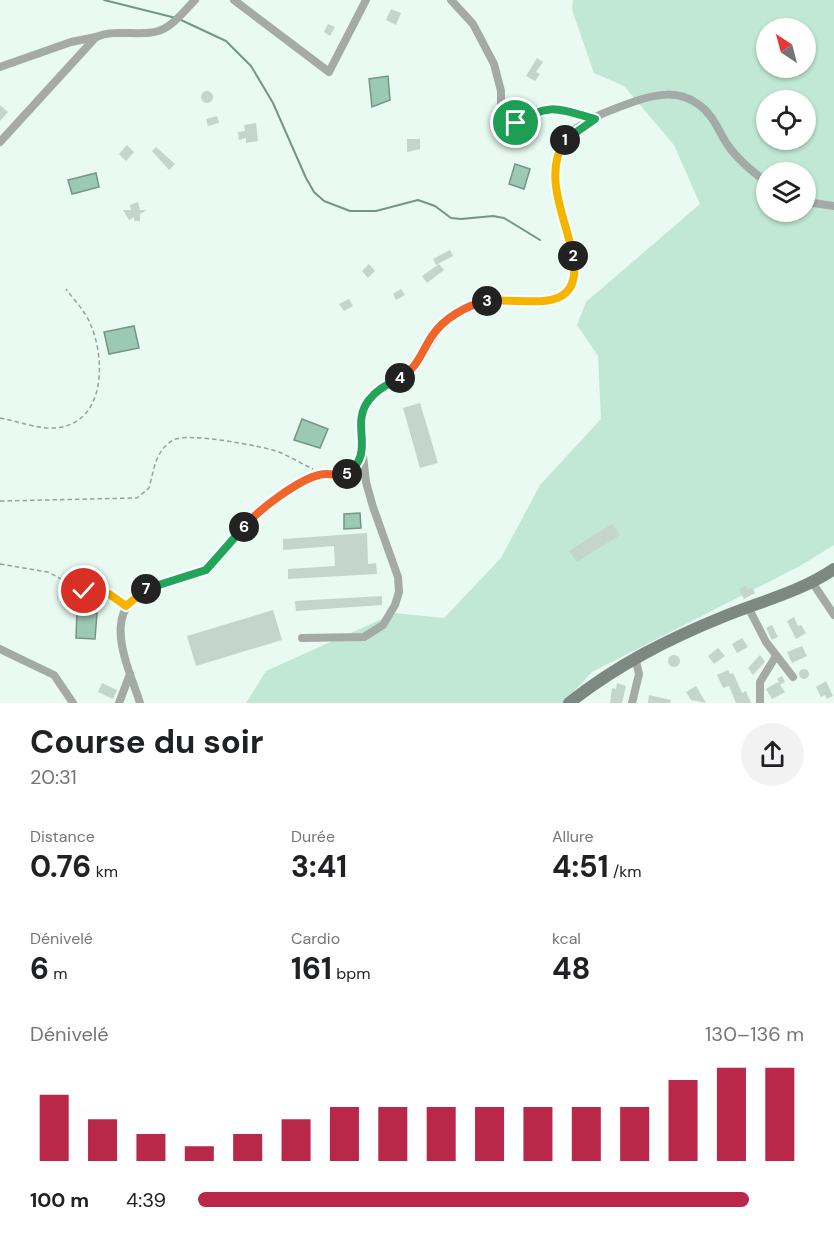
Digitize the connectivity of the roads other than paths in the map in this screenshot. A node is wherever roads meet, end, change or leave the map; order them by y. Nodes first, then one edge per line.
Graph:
1 (195, 0) edge
2 (234, 0) edge
3 (366, 0) edge
4 (451, 0) edge
5 (96, 37) junction
6 (0, 67) edge
7 (595, 119) junction
8 (0, 142) edge
9 (756, 173) edge
10 (816, 203) edge
11 (834, 206) edge
12 (363, 455) junction
13 (834, 569) edge
14 (812, 582) junction
15 (748, 607) junction
16 (834, 615) edge
17 (302, 638) dead end
18 (0, 649) edge
19 (776, 656) junction
20 (635, 657) junction
21 (130, 674) junction
22 (793, 678) dead end
23 (73, 703) edge
24 (119, 703) edge
25 (140, 703) edge
26 (569, 703) edge
27 (632, 703) edge
28 (760, 703) edge

1 - 5 street
2 - 3 street
4 - 7 street
5 - 6 street
5 - 8 street
7 - 9 street
7 - 12 street
10 - 11 street
12 - 17 street
12 - 21 street
13 - 14 street
14 - 15 street
14 - 16 street
15 - 19 street
15 - 20 street
18 - 23 street
19 - 22 street
19 - 28 street
20 - 26 street
20 - 27 street
21 - 24 street
21 - 25 street

